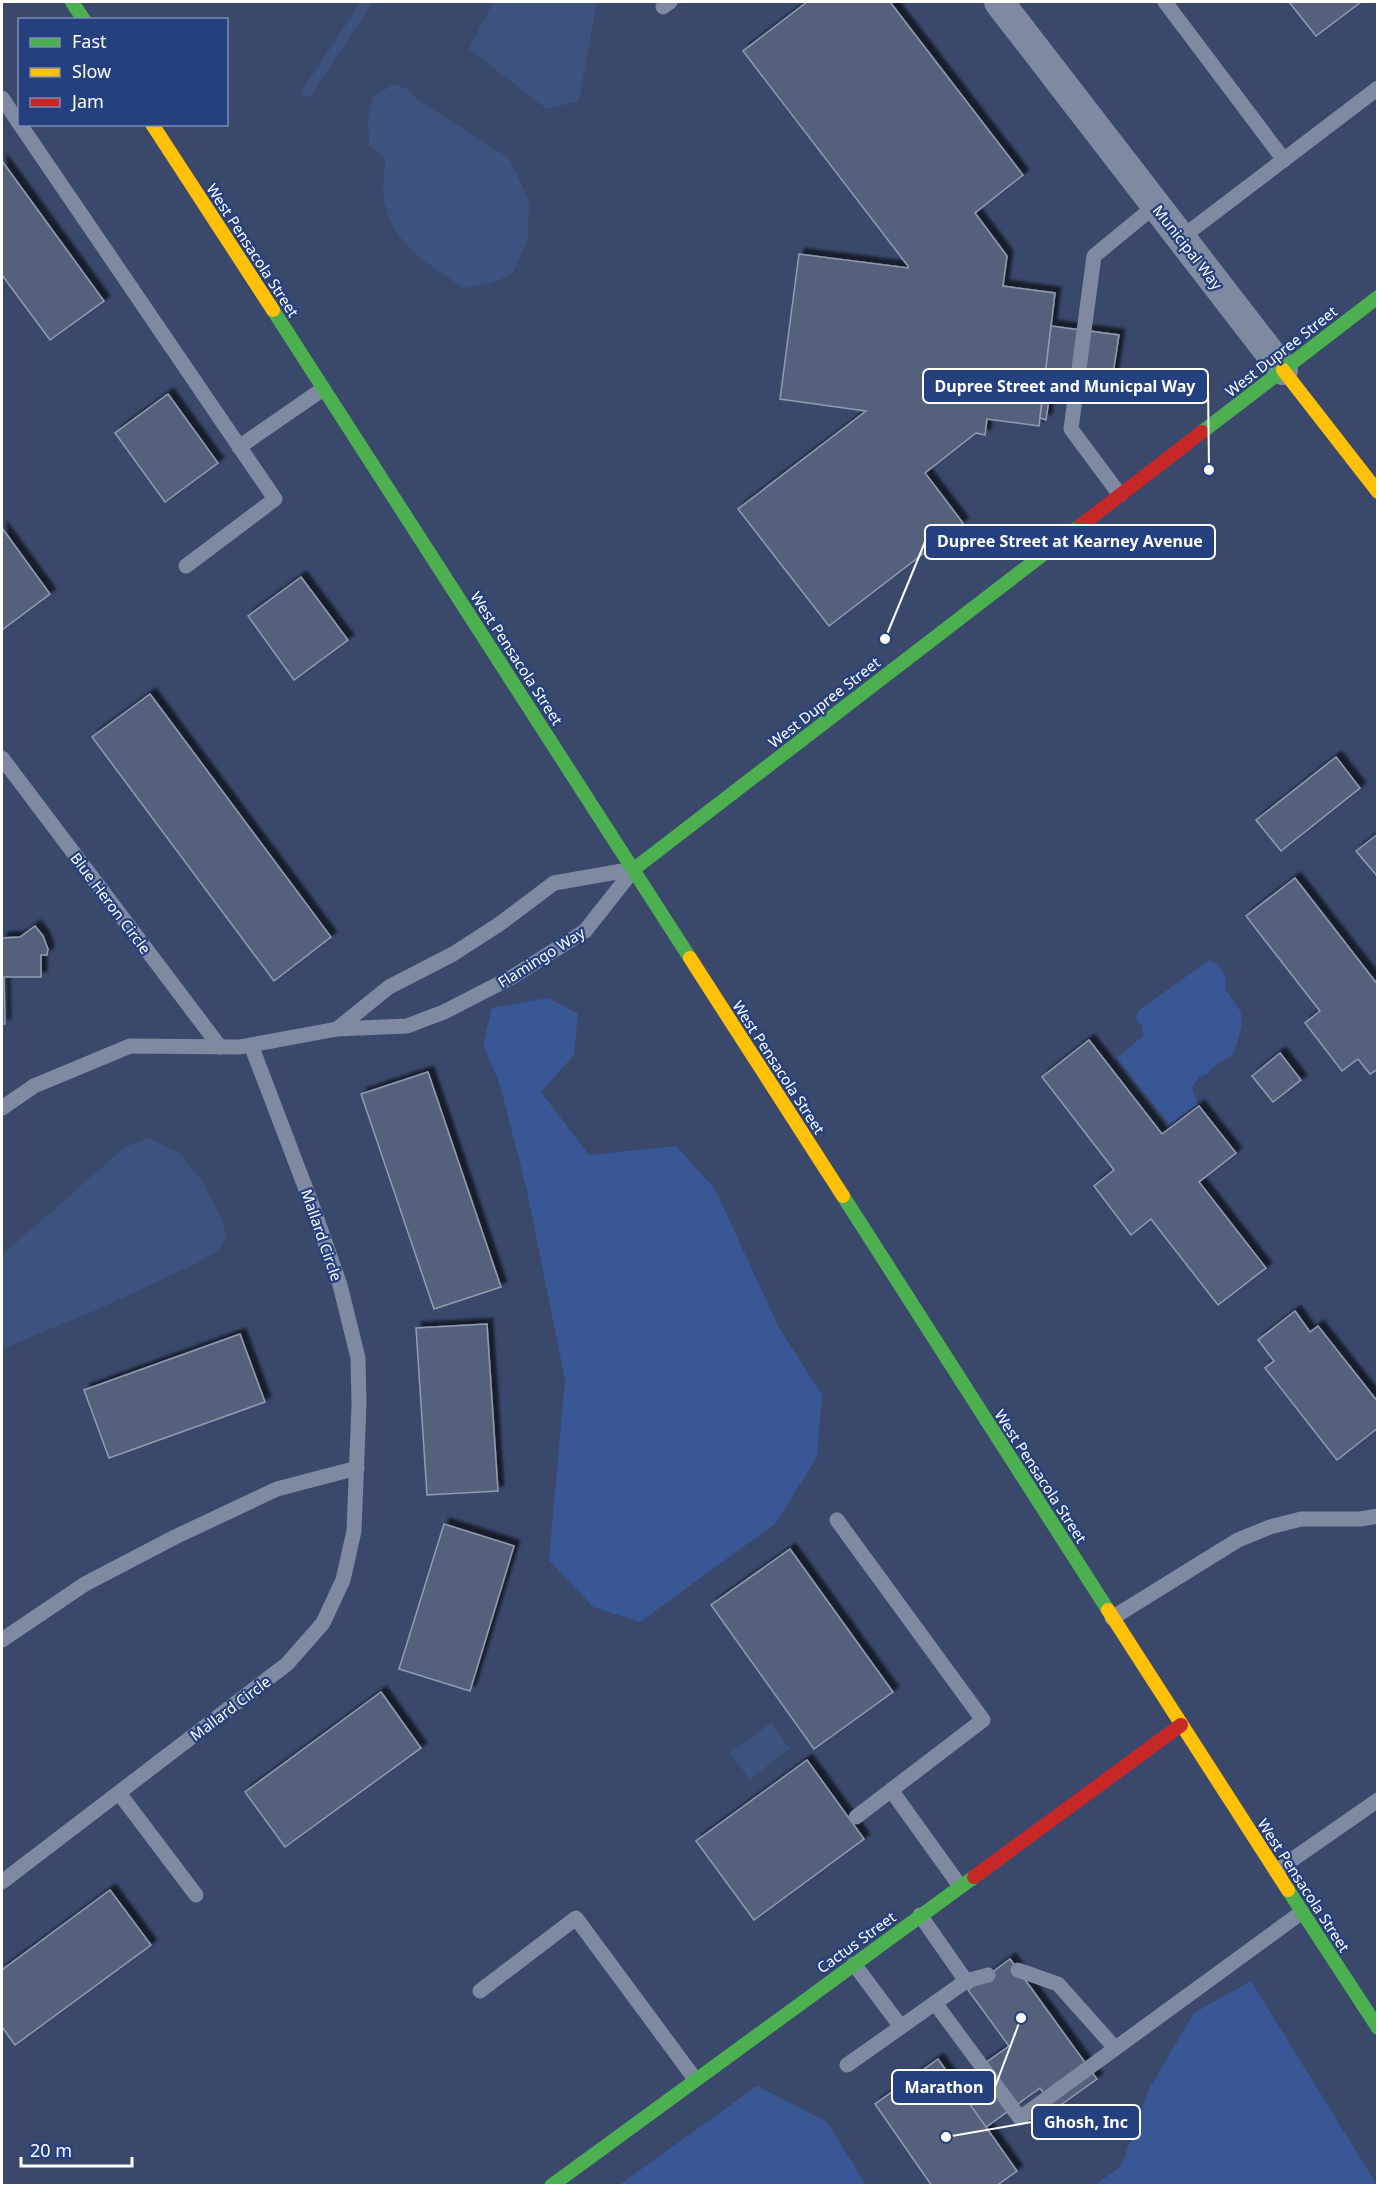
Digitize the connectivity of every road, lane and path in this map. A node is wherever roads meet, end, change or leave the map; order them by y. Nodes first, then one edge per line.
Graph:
1 (72, 2) edge
2 (999, 2) edge
3 (1164, 2) edge
4 (83, 18) edge
5 (1377, 88) edge
6 (26, 126) edge
7 (153, 126) edge
8 (1284, 160) junction
9 (1156, 205) junction
10 (1181, 238) junction
11 (1377, 297) edge
12 (1283, 370) junction
13 (323, 389) junction
14 (239, 447) junction
15 (1377, 492) edge
16 (1120, 495) junction
17 (186, 566) dead end
18 (2, 758) edge
19 (634, 869) junction
20 (337, 1029) junction
21 (251, 1046) junction
22 (220, 1047) junction
23 (2, 1108) edge
24 (357, 1468) junction
25 (1377, 1516) edge
26 (837, 1520) dead end
27 (1112, 1618) junction
28 (2, 1640) edge
29 (1181, 1725) junction
30 (891, 1790) junction
31 (119, 1792) junction
32 (1377, 1800) edge
33 (856, 1817) dead end
34 (1276, 1871) junction
35 (2, 1882) edge
36 (960, 1886) junction
37 (196, 1895) dead end
38 (1302, 1912) junction
39 (920, 1915) junction
40 (854, 1964) junction
41 (1018, 1970) dead end
42 (988, 1975) dead end
43 (966, 1981) junction
44 (480, 1991) dead end
45 (935, 2002) junction
46 (901, 2027) junction
47 (1377, 2028) edge
48 (1115, 2048) junction
49 (847, 2065) dead end
50 (695, 2079) junction
51 (551, 2186) edge

1 - 4 main road
2 - 9 street, Municipal Way
3 - 8 lane
5 - 8 lane
6 - 14 lane
7 - 13 main road, West Pensacola Street
8 - 10 lane
9 - 10 street, Municipal Way
9 - 16 lane
10 - 12 street, Municipal Way
11 - 12 main road, West Dupree Street
12 - 15 main road, Municipal Way
12 - 16 main road, West Dupree Street
13 - 14 lane
13 - 19 main road, West Pensacola Street
14 - 17 lane
16 - 19 main road, West Dupree Street
18 - 22 lane, Blue Heron Circle
19 - 20 lane, Flamingo Way
19 - 20 lane, Flamingo Way
19 - 27 main road, West Pensacola Street
20 - 21 lane, Flamingo Way
21 - 22 lane, Flamingo Way
21 - 24 lane, Mallard Circle
22 - 23 lane, Flamingo Way
24 - 28 lane
24 - 31 lane, Mallard Circle
25 - 27 lane
26 - 30 lane
27 - 29 main road, West Pensacola Street
29 - 34 main road, West Pensacola Street
29 - 36 main road, Cactus Street
30 - 33 lane
30 - 36 lane
31 - 35 lane, Mallard Circle
31 - 37 lane
32 - 34 lane
34 - 38 main road, West Pensacola Street
36 - 39 main road, Cactus Street
38 - 47 main road, West Pensacola Street
38 - 48 lane
39 - 40 main road, Cactus Street
39 - 43 lane
40 - 46 lane
40 - 50 main road, Cactus Street
41 - 48 lane
42 - 43 lane
43 - 45 lane
44 - 50 lane
45 - 46 lane
45 - 48 lane
46 - 49 lane
50 - 51 main road, Cactus Street

